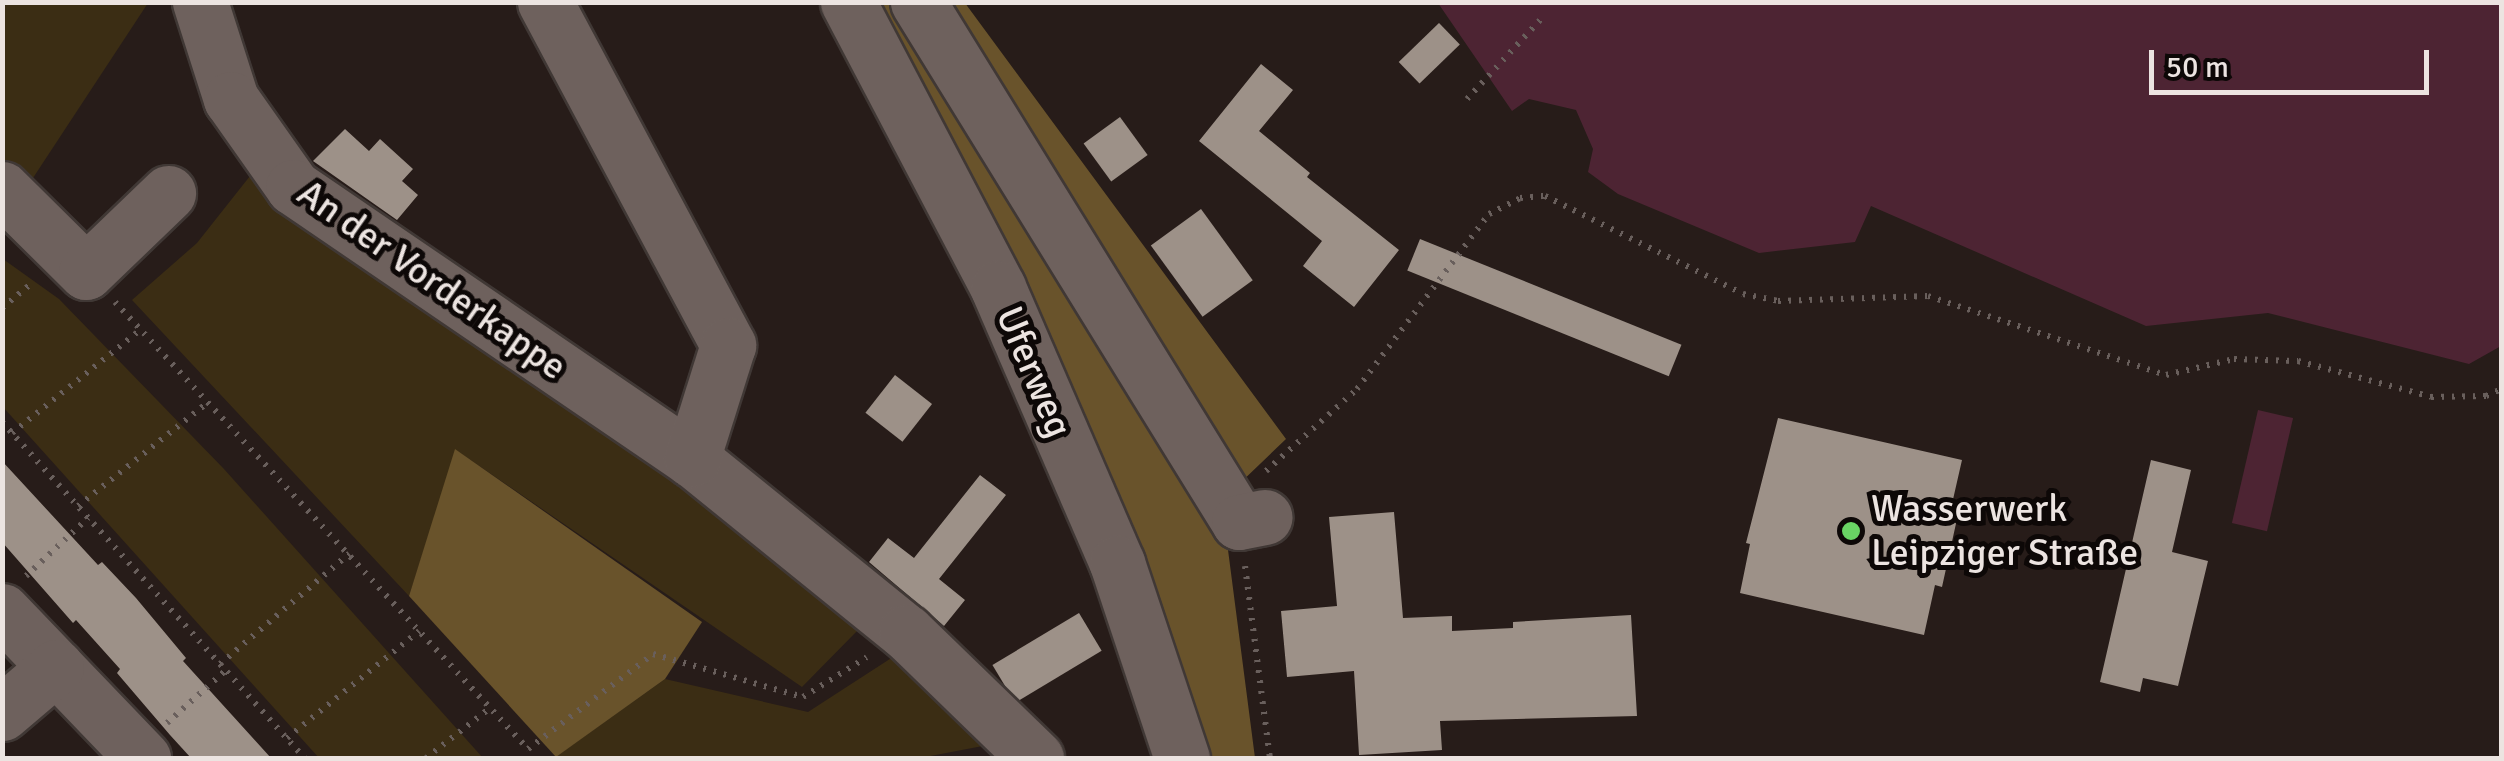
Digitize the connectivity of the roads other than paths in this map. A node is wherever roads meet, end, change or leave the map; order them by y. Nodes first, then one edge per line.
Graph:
1 (200, 2) edge
2 (546, 2) edge
3 (848, 2) edge
4 (918, 2) edge
5 (2, 189) edge
6 (168, 193) dead end
7 (692, 459) junction
8 (1252, 520) road end
9 (10, 598) edge
10 (56, 666) junction
11 (2, 713) edge
12 (140, 754) edge
13 (1036, 758) edge
14 (1182, 758) edge

1 - 7 street, An der Vorderkappe
2 - 7 street
3 - 14 street, Uferweg
4 - 8 street
5 - 6 street
7 - 13 street, An der Vorderkappe
9 - 10 street
10 - 11 street
10 - 12 street

